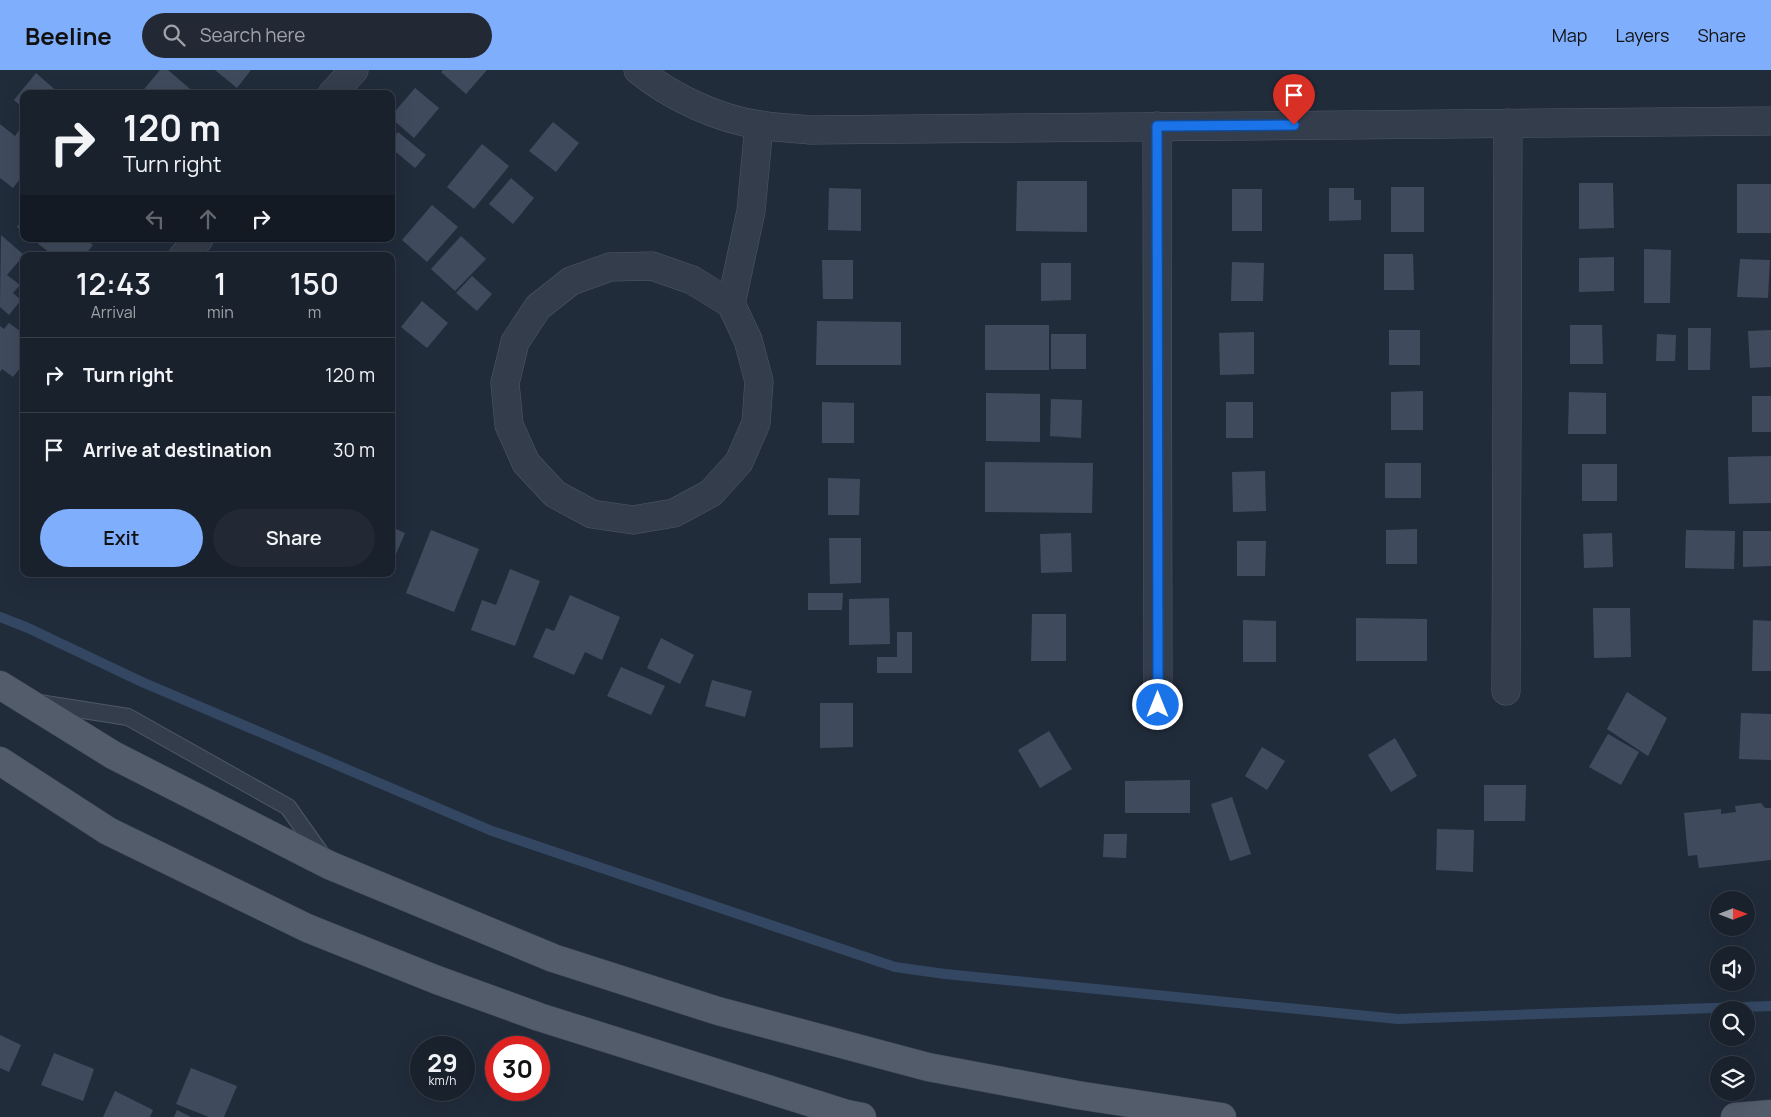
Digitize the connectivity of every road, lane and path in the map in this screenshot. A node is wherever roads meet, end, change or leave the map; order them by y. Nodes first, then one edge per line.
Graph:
1 (354, 70) edge
2 (638, 70) edge
3 (336, 90) edge
4 (1771, 121) edge
5 (1508, 123) junction
6 (759, 125) junction
7 (1157, 126) junction
8 (196, 242) edge
9 (187, 252) edge
10 (731, 304) junction
11 (0, 685) edge
12 (1506, 691) dead end
13 (22, 700) junction
14 (1158, 705) dead end
15 (0, 761) edge
16 (329, 865) junction
17 (1771, 1114) edge
18 (862, 1117) edge
19 (1222, 1117) edge
20 (1735, 1117) edge

1 - 3 street
2 - 6 street
4 - 5 street
5 - 7 street
5 - 12 street
6 - 7 street
6 - 10 street
7 - 14 street
8 - 9 street
10 - 10 street
11 - 13 main road
13 - 16 main road
13 - 16 lane
15 - 18 main road
16 - 19 main road
17 - 20 main road

